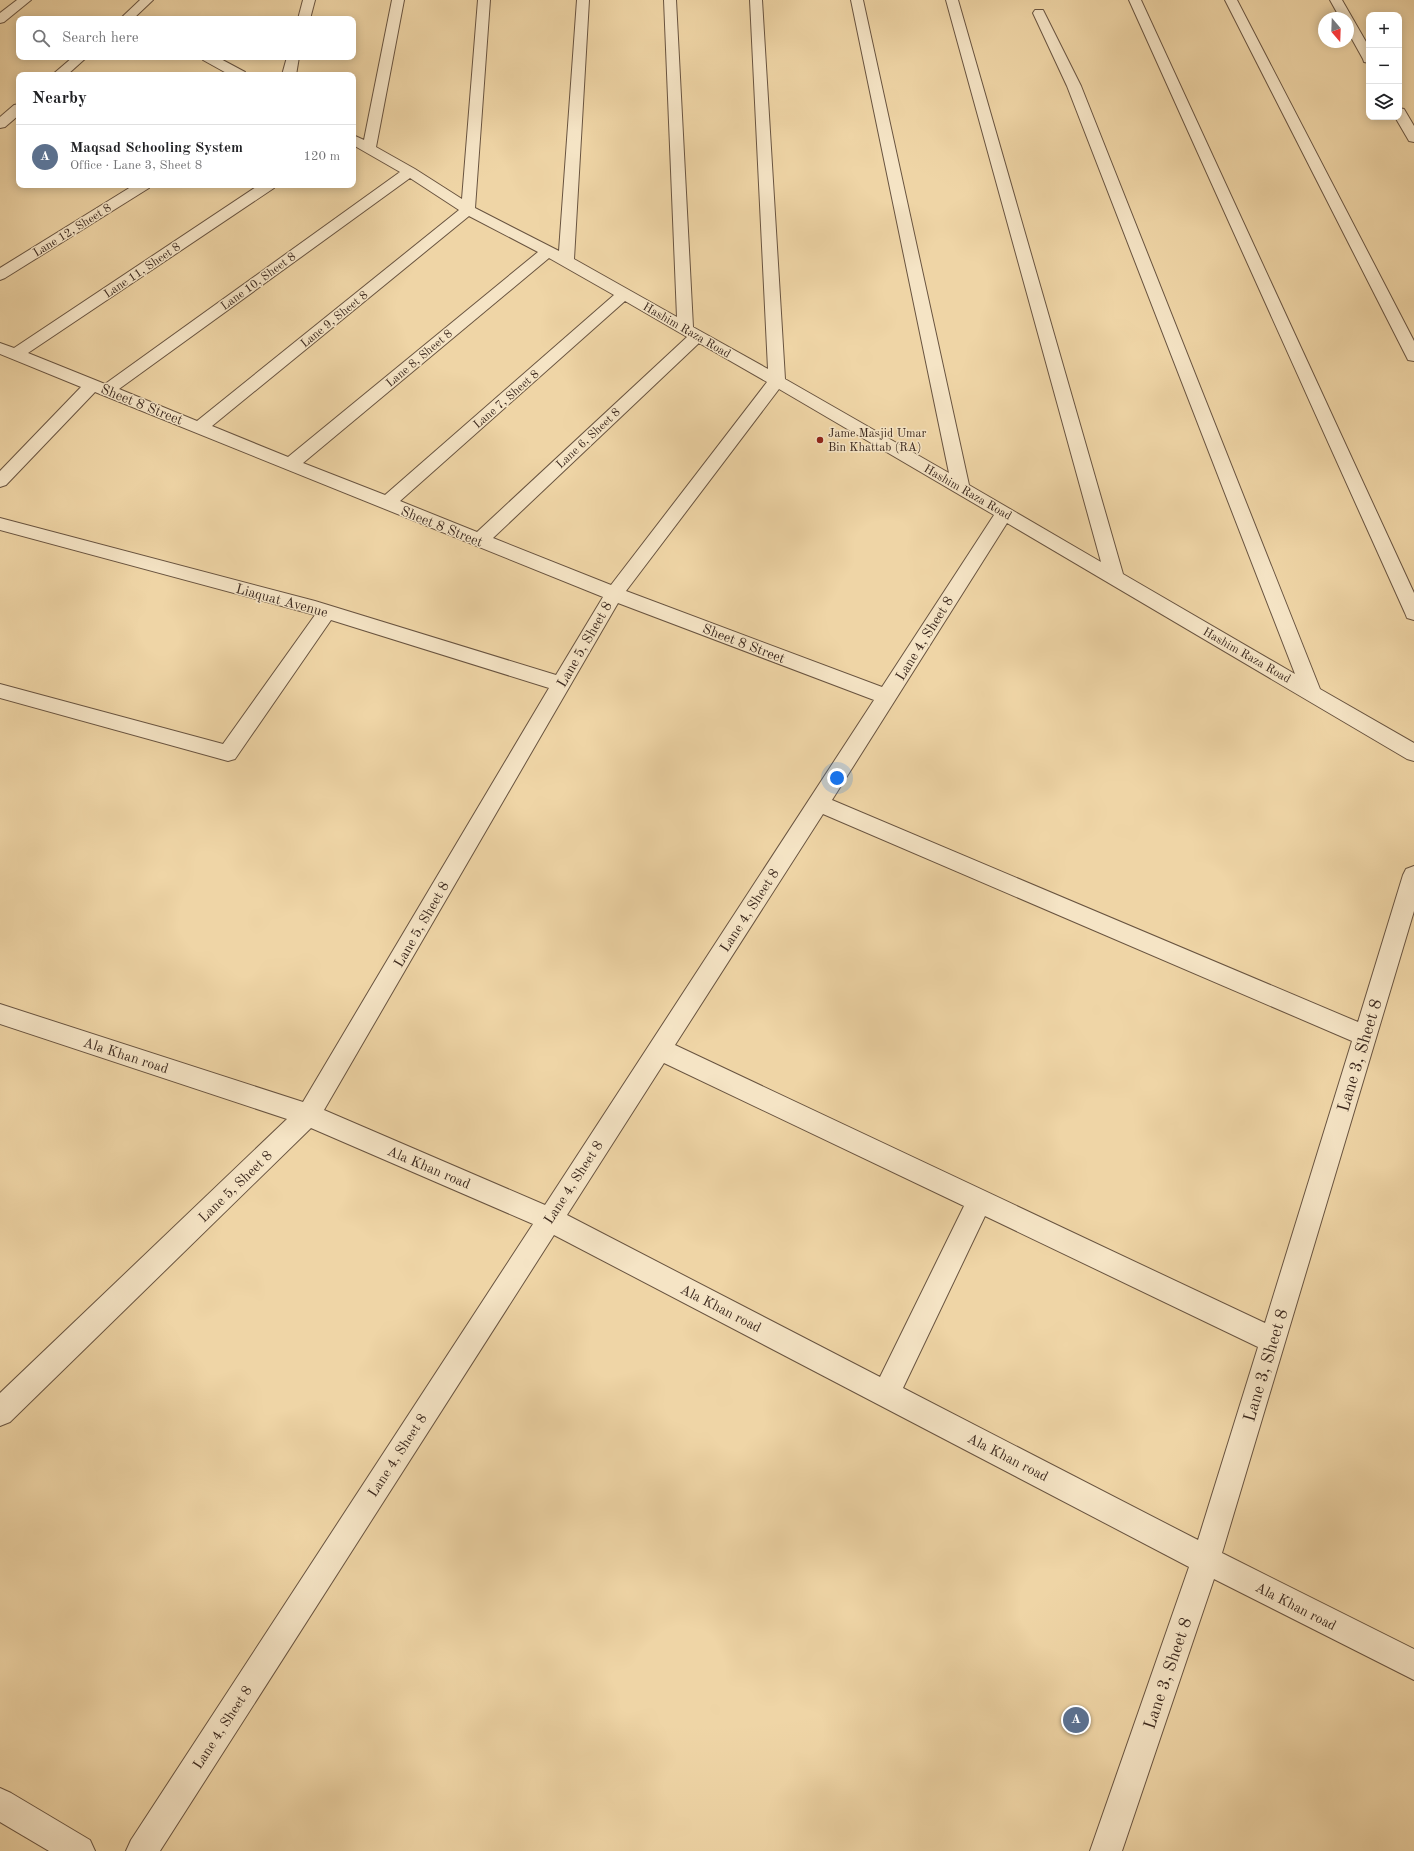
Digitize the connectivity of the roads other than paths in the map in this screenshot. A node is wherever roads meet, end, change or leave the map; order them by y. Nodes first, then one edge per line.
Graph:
1 (25, 0) edge
2 (147, 0) edge
3 (309, 0) edge
4 (398, 0) edge
5 (484, 0) edge
6 (583, 0) edge
7 (670, 0) edge
8 (756, 0) edge
9 (857, 0) edge
10 (952, 0) edge
11 (1135, 0) edge
12 (1230, 0) edge
13 (1336, 0) edge
14 (1343, 12) edge
15 (1038, 13) dead end
16 (134, 16) edge
17 (305, 16) edge
18 (0, 19) edge
19 (1354, 32) edge
20 (1366, 54) edge
21 (77, 60) edge
22 (213, 60) edge
23 (292, 60) edge
24 (63, 72) edge
25 (235, 72) edge
26 (290, 72) edge
27 (16, 111) edge
28 (1402, 117) edge
29 (0, 124) edge
30 (1414, 138) edge
31 (356, 142) edge
32 (369, 148) junction
33 (410, 172) junction
34 (139, 188) edge
35 (265, 188) edge
36 (468, 210) junction
37 (548, 251) junction
38 (566, 261) junction
39 (0, 275) edge
40 (624, 294) junction
41 (691, 332) junction
42 (0, 348) edge
43 (16, 354) junction
44 (1414, 356) edge
45 (777, 381) junction
46 (100, 388) junction
47 (199, 428) junction
48 (291, 464) junction
49 (0, 481) edge
50 (961, 488) junction
51 (387, 503) junction
52 (1004, 513) junction
53 (0, 524) edge
54 (479, 541) junction
55 (1115, 578) junction
56 (614, 594) junction
57 (326, 612) junction
58 (1414, 613) edge
59 (561, 684) junction
60 (0, 691) edge
61 (1312, 693) junction
62 (887, 697) junction
63 (1414, 753) edge
64 (819, 803) junction
65 (1414, 875) edge
66 (0, 1014) edge
67 (1365, 1036) junction
68 (659, 1049) junction
69 (308, 1115) junction
70 (979, 1200) junction
71 (549, 1219) junction
72 (1272, 1340) junction
73 (886, 1394) junction
74 (0, 1412) edge
75 (1206, 1560) junction
76 (1414, 1666) edge
77 (0, 1804) edge
78 (79, 1851) edge
79 (142, 1851) edge
80 (1106, 1851) edge

1 - 18 street
2 - 16 street
3 - 17 street
4 - 32 street
5 - 36 street
6 - 38 street
7 - 41 street
8 - 45 street
9 - 50 street
10 - 55 street
11 - 58 street
12 - 44 street
13 - 14 street
15 - 61 street
19 - 20 street
21 - 24 street
22 - 25 street
23 - 26 street
27 - 29 street
28 - 30 street
31 - 32 street, Hashim Raza Road
32 - 33 street, Hashim Raza Road
33 - 36 street, Hashim Raza Road
33 - 46 street, Lane 10, Sheet 8
34 - 39 street, Lane 12, Sheet 8
35 - 43 street, Lane 11, Sheet 8
36 - 37 street, Hashim Raza Road
36 - 47 street, Lane 9, Sheet 8
37 - 38 street, Hashim Raza Road
37 - 48 street, Lane 8, Sheet 8
38 - 40 street, Hashim Raza Road
40 - 41 street, Hashim Raza Road
40 - 51 street, Lane 7, Sheet 8
41 - 45 street, Hashim Raza Road
41 - 54 street, Lane 6, Sheet 8
42 - 43 street, Sheet 8 Street
43 - 46 street, Sheet 8 Street
45 - 50 street, Hashim Raza Road
45 - 56 street, Lane 5, Sheet 8
46 - 47 street, Sheet 8 Street
46 - 49 street, Lane 10, Sheet 8
47 - 48 street, Sheet 8 Street
48 - 51 street, Sheet 8 Street
50 - 52 street, Hashim Raza Road
51 - 54 street, Sheet 8 Street
52 - 55 street, Hashim Raza Road
52 - 62 street, Lane 4, Sheet 8
53 - 57 street, Liaquat Avenue
54 - 56 street, Sheet 8 Street
55 - 61 street, Hashim Raza Road
56 - 59 street, Lane 5, Sheet 8
56 - 62 street, Sheet 8 Street
57 - 59 street, Liaquat Avenue
57 - 60 street
59 - 69 street, Lane 5, Sheet 8
61 - 63 street, Hashim Raza Road
62 - 64 street, Lane 4, Sheet 8
64 - 67 street
64 - 68 street, Lane 4, Sheet 8
65 - 67 street, Lane 3, Sheet 8
66 - 69 street, Ala Khan road
67 - 72 street, Lane 3, Sheet 8
68 - 70 street
68 - 71 street, Lane 4, Sheet 8
69 - 71 street, Ala Khan road
69 - 74 street, Lane 5, Sheet 8
70 - 72 street
70 - 73 street
71 - 73 street, Ala Khan road
71 - 79 street, Lane 4, Sheet 8
72 - 75 street, Lane 3, Sheet 8
73 - 75 street, Ala Khan road
75 - 76 street, Ala Khan road
75 - 80 street, Lane 3, Sheet 8
77 - 78 street

